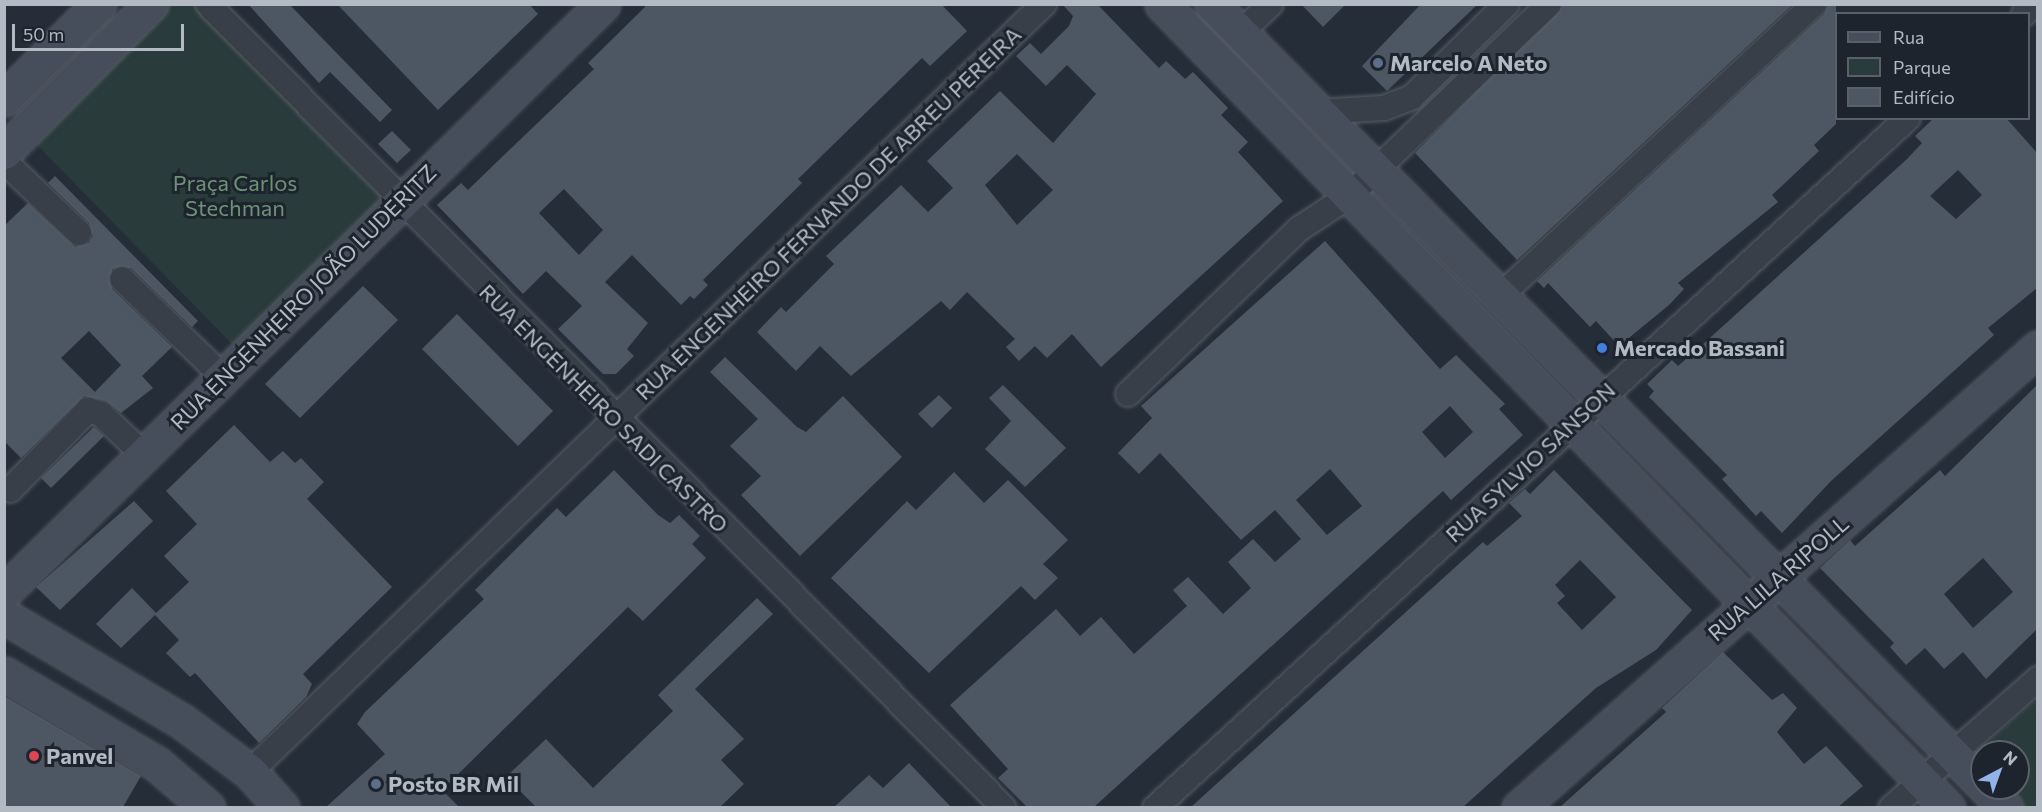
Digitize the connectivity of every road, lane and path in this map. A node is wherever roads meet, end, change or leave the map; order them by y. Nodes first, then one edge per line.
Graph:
1 (99, 4) edge
2 (151, 4) edge
3 (208, 4) edge
4 (603, 4) edge
5 (1044, 4) edge
6 (1162, 4) edge
7 (1212, 4) edge
8 (1271, 4) edge
9 (1507, 4) edge
10 (1549, 4) edge
11 (1814, 4) edge
12 (1240, 33) junction
13 (4, 99) edge
14 (1317, 112) junction
15 (1906, 120) edge
16 (4, 152) edge
17 (4, 161) edge
18 (1376, 170) junction
19 (1349, 196) junction
20 (400, 200) junction
21 (79, 233) dead end
22 (122, 279) dead end
23 (1500, 296) junction
24 (2037, 348) edge
25 (223, 377) junction
26 (1128, 394) dead end
27 (1600, 397) junction
28 (614, 419) junction
29 (1572, 423) junction
30 (144, 455) junction
31 (10, 490) dead end
32 (1778, 578) junction
33 (4, 592) edge
34 (1749, 604) junction
35 (4, 616) edge
36 (4, 674) edge
37 (2037, 679) edge
38 (1952, 754) junction
39 (250, 772) junction
40 (1970, 772) edge
41 (1922, 781) junction
42 (208, 807) edge
43 (282, 807) edge
44 (1004, 807) edge
45 (1155, 807) edge
46 (1519, 807) edge
47 (1892, 807) edge
48 (1948, 807) edge

1 - 13 street
2 - 16 street
3 - 20 street, RUA ENGENHEIRO SADI CASTRO
4 - 20 street, RUA ENGENHEIRO JOÃO LUDERITZ
5 - 28 street, RUA ENGENHEIRO FERNANDO DE ABREU PEREIRA
6 - 19 street
7 - 12 street
8 - 12 street
9 - 14 street
10 - 18 street
11 - 23 street
12 - 14 street
14 - 18 street
15 - 27 street, RUA SYLVIO SANSON
17 - 21 street
18 - 19 street
18 - 23 street
19 - 26 street
19 - 29 street
20 - 25 street, RUA ENGENHEIRO JOÃO LUDERITZ
20 - 28 street, RUA ENGENHEIRO SADI CASTRO
22 - 25 street
23 - 27 street
24 - 32 street, RUA LILA RIPOLL
25 - 30 street, RUA ENGENHEIRO JOÃO LUDERITZ
27 - 29 street, RUA SYLVIO SANSON
27 - 32 street
28 - 39 street, RUA ENGENHEIRO FERNANDO DE ABREU PEREIRA
28 - 44 street, RUA ENGENHEIRO SADI CASTRO
29 - 34 street
29 - 45 street, RUA SYLVIO SANSON
30 - 31 street
30 - 33 street, RUA ENGENHEIRO JOÃO LUDERITZ
32 - 34 street, RUA LILA RIPOLL
32 - 38 street
34 - 41 street
34 - 46 street, RUA LILA RIPOLL
35 - 39 street
36 - 42 street
37 - 38 street
38 - 40 street
38 - 41 street
39 - 43 street
41 - 47 street
41 - 48 street

